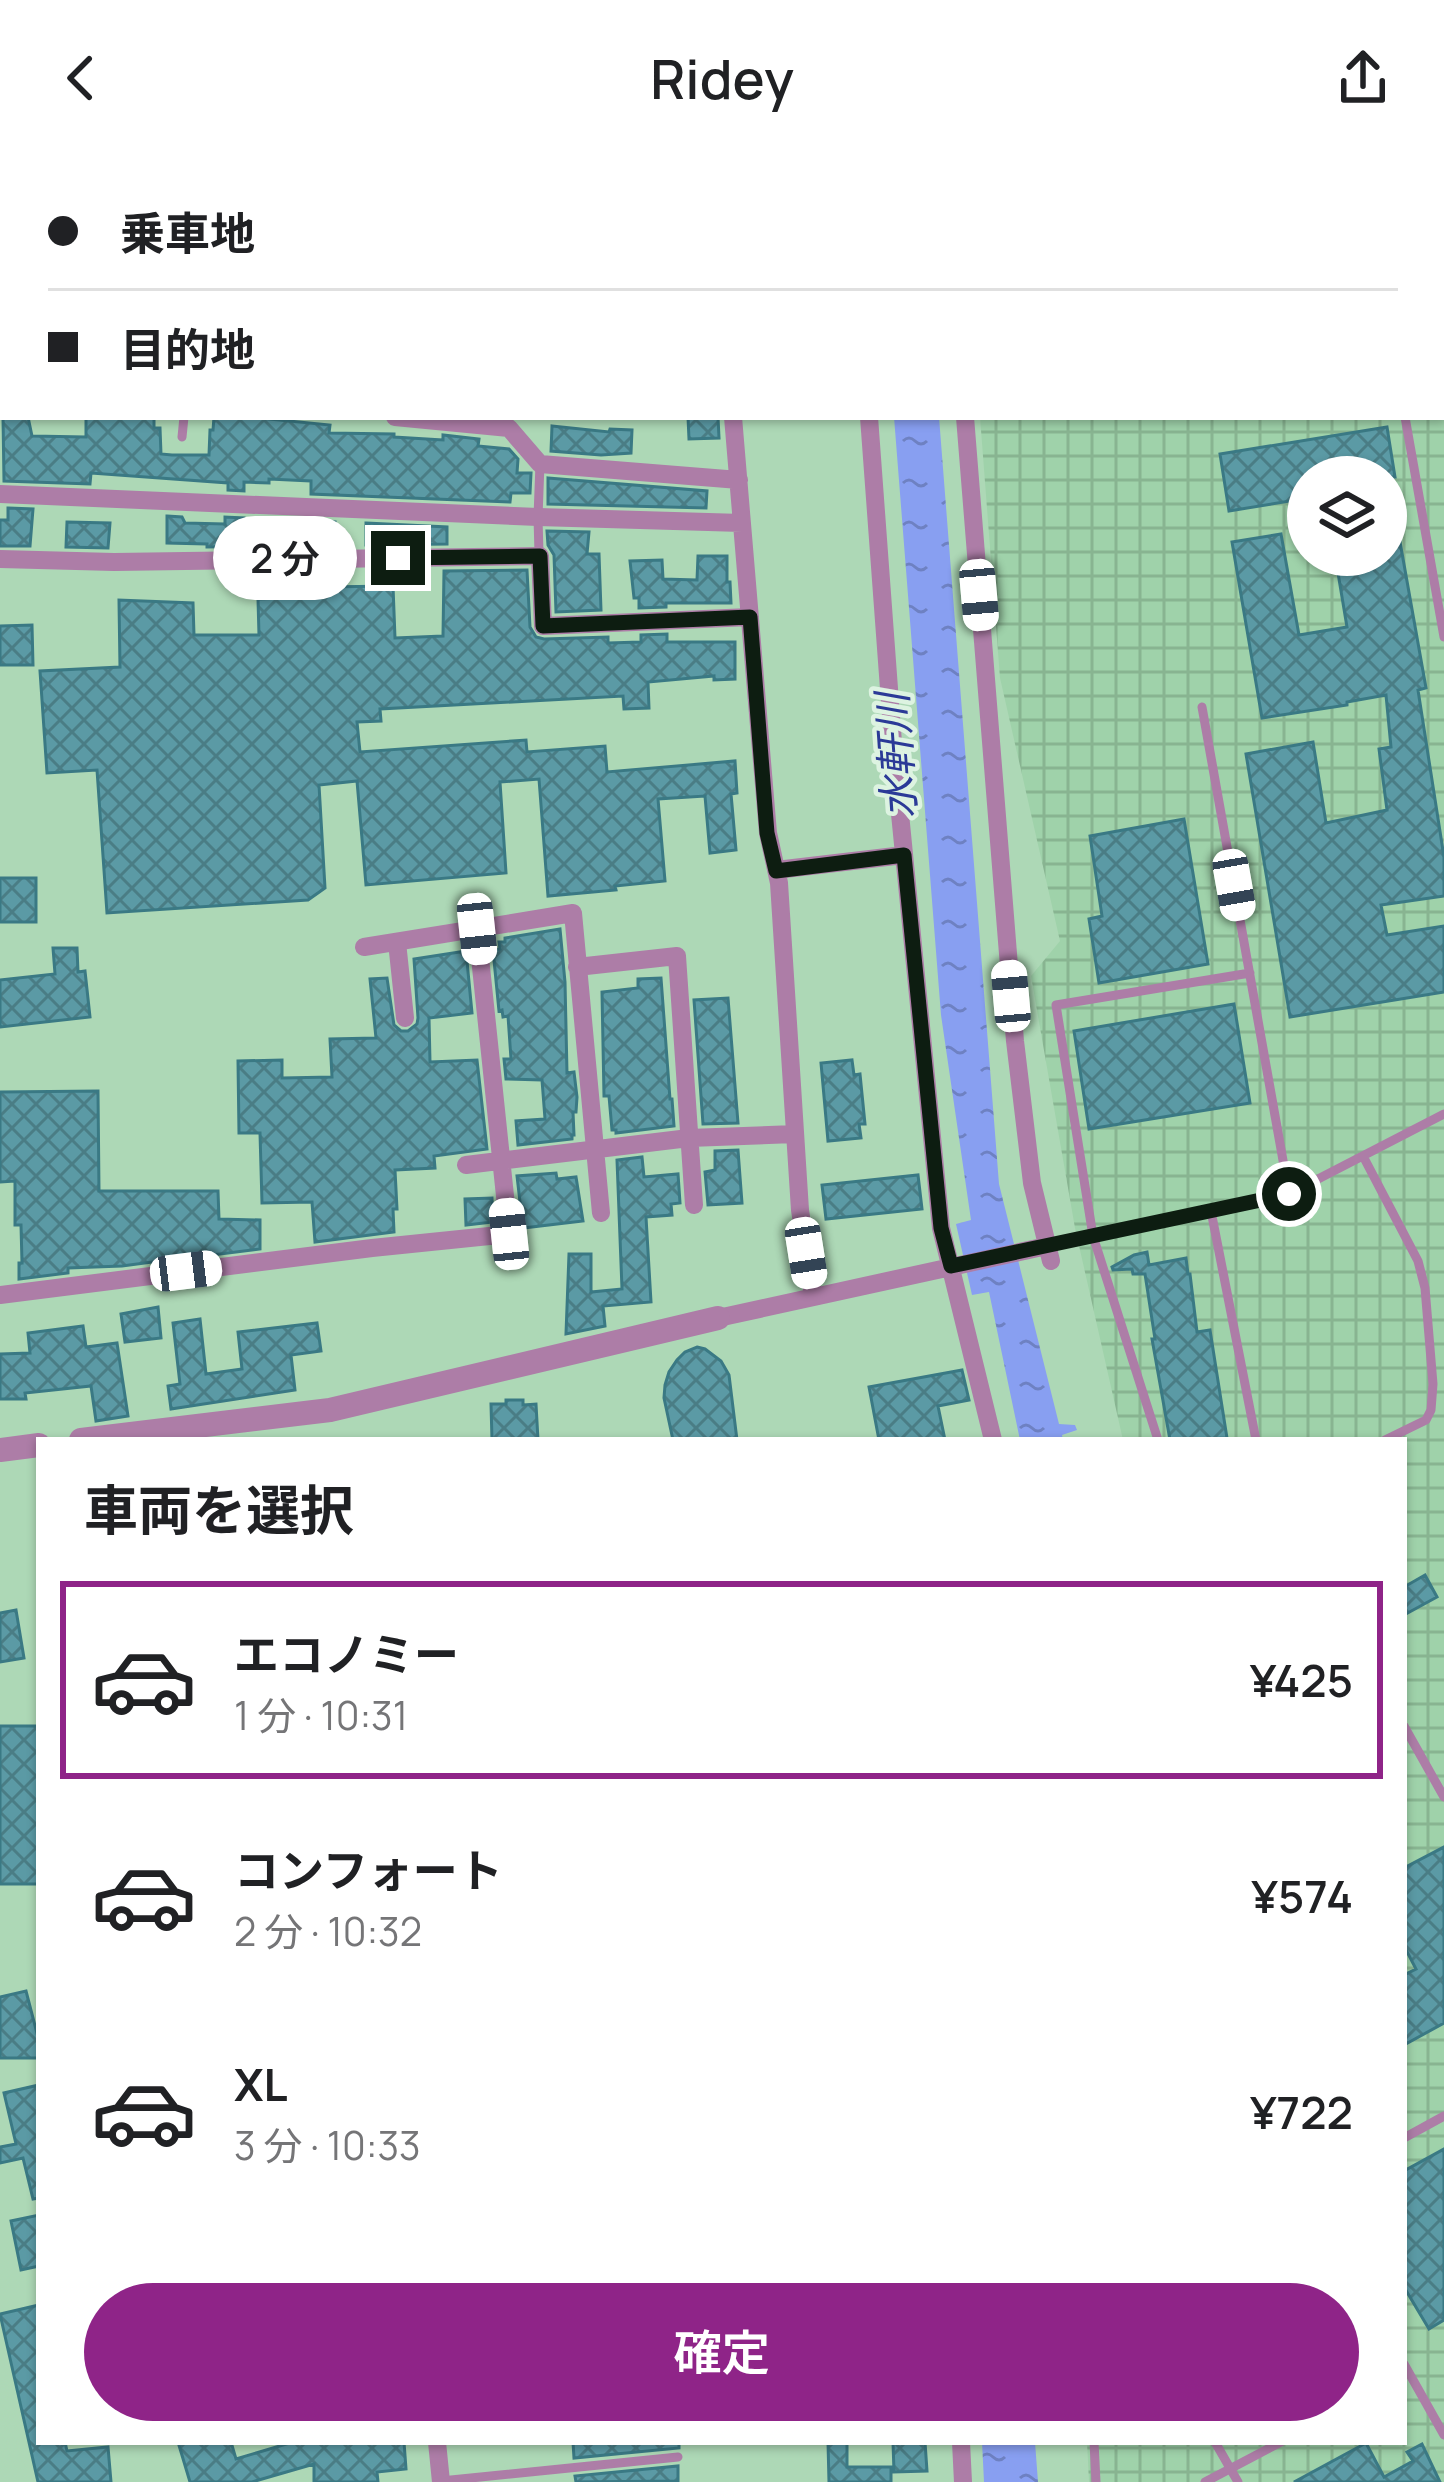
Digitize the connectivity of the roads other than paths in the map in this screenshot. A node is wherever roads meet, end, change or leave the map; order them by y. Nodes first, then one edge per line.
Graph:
1 (184, 420) edge
2 (426, 420) edge
3 (734, 420) edge
4 (868, 420) edge
5 (965, 420) edge
6 (1406, 420) edge
7 (182, 436) dead end
8 (540, 464) junction
9 (739, 479) junction
10 (0, 494) edge
11 (538, 518) junction
12 (742, 523) junction
13 (540, 556) junction
14 (0, 559) edge
15 (750, 617) junction
16 (1444, 637) edge
17 (1202, 707) dead end
18 (904, 855) junction
19 (776, 871) junction
20 (477, 929) junction
21 (397, 942) junction
22 (364, 947) dead end
23 (577, 967) junction
24 (1250, 974) junction
25 (405, 1018) dead end
26 (1444, 1114) edge
27 (795, 1134) junction
28 (689, 1138) junction
29 (595, 1150) junction
30 (1363, 1156) junction
31 (502, 1161) junction
32 (466, 1165) dead end
33 (1289, 1194) junction
34 (694, 1205) dead end
35 (1211, 1211) junction
36 (601, 1213) dead end
37 (1093, 1236) junction
38 (1049, 1253) junction
39 (957, 1265) junction
40 (0, 1294) edge
41 (813, 1296) junction
42 (718, 1318) joint
43 (105, 1437) edge
44 (992, 1437) edge
45 (1157, 1437) edge
46 (1255, 1437) edge
47 (1391, 1437) edge
48 (36, 1445) edge
49 (0, 1450) edge
50 (1407, 1731) edge
51 (1444, 1797) edge
52 (1444, 2116) edge
53 (1407, 2136) edge
54 (1407, 2373) edge
55 (1439, 2416) edge
56 (1444, 2435) edge
57 (437, 2445) edge
58 (961, 2445) edge
59 (1094, 2445) edge
60 (1217, 2445) edge
61 (1275, 2445) edge
62 (678, 2457) dead end
63 (1230, 2468) junction
64 (441, 2482) edge
65 (963, 2482) edge
66 (1096, 2482) edge
67 (1204, 2482) edge
68 (1238, 2482) edge

1 - 7 lane
2 - 8 street
3 - 9 street
4 - 18 street
5 - 38 street
6 - 16 lane
8 - 9 street
8 - 11 lane
9 - 12 street
10 - 11 street
11 - 12 street
11 - 13 lane
12 - 15 street
13 - 14 street
13 - 15 street
15 - 19 street
17 - 24 lane
18 - 19 street
18 - 39 street
19 - 27 street
20 - 21 street
20 - 23 street
20 - 31 street
21 - 22 street
21 - 25 street
23 - 28 street
23 - 29 street
24 - 33 lane
24 - 37 lane
26 - 30 lane
27 - 28 street
27 - 41 street
28 - 29 street
28 - 34 street
29 - 31 street
29 - 36 street
30 - 33 lane
30 - 47 lane
31 - 32 street
31 - 40 street
33 - 35 lane
35 - 37 lane
35 - 46 lane
37 - 38 lane
37 - 45 lane
38 - 39 street
39 - 41 street
39 - 44 street
41 - 42 street
42 - 43 street
48 - 49 street
50 - 51 lane
52 - 53 lane
54 - 55 lane
55 - 56 lane
57 - 64 street
58 - 65 street
59 - 66 lane
60 - 63 lane
61 - 63 lane
62 - 64 lane
63 - 67 lane
63 - 68 lane

